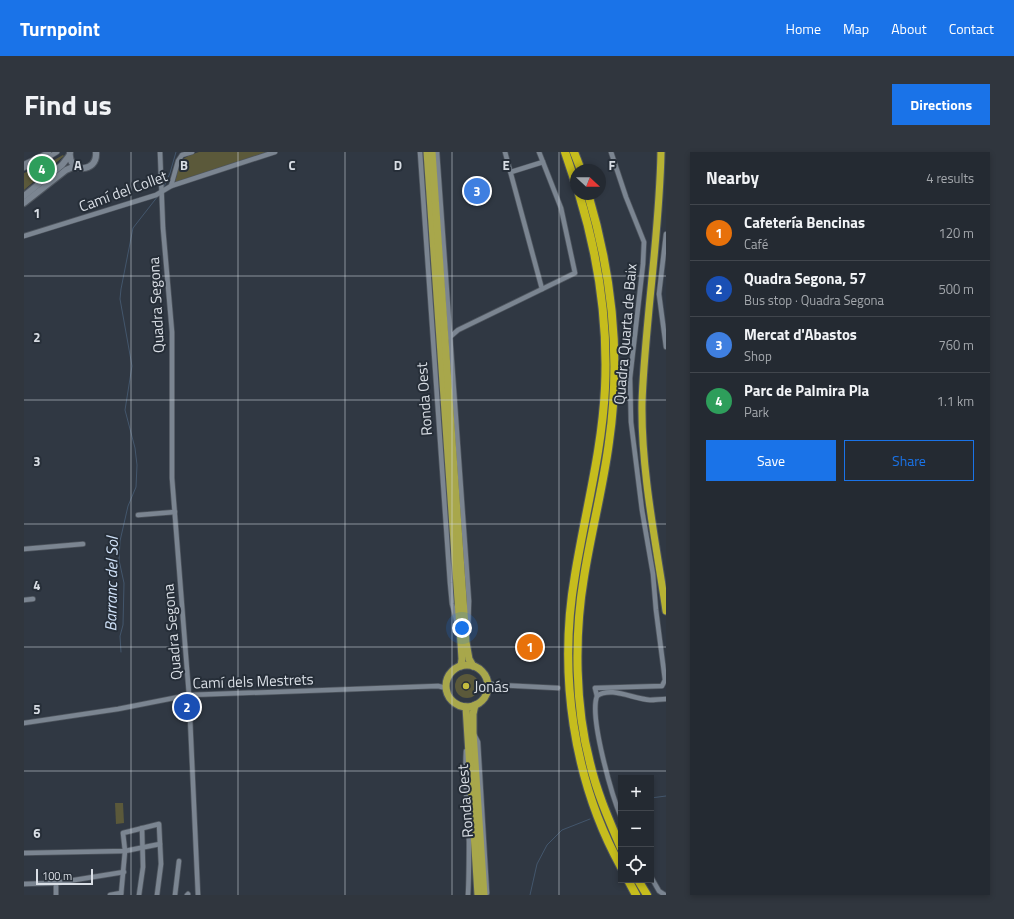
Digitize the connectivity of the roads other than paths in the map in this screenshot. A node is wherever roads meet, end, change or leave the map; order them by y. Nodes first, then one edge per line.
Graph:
1 (49, 152) edge
2 (57, 152) edge
3 (160, 152) edge
4 (192, 152) edge
5 (275, 152) edge
6 (420, 152) edge
7 (427, 152) edge
8 (432, 152) edge
9 (437, 152) edge
10 (505, 152) edge
11 (539, 152) edge
12 (565, 152) edge
13 (574, 152) edge
14 (611, 152) edge
15 (660, 152) edge
16 (97, 153) edge
17 (69, 154) edge
18 (543, 162) junction
19 (24, 164) edge
20 (579, 164) edge
21 (75, 166) junction
22 (570, 167) edge
23 (24, 168) edge
24 (511, 172) junction
25 (171, 186) junction
26 (161, 192) junction
27 (24, 196) edge
28 (581, 200) edge
29 (590, 200) edge
30 (24, 203) edge
31 (666, 234) edge
32 (24, 236) edge
33 (542, 289) junction
34 (450, 324) junction
35 (458, 330) junction
36 (450, 337) junction
37 (666, 347) edge
38 (175, 512) junction
39 (138, 515) dead end
40 (83, 544) dead end
41 (24, 549) edge
42 (33, 599) dead end
43 (24, 600) edge
44 (666, 611) edge
45 (464, 642) junction
46 (461, 666) junction
47 (473, 666) junction
48 (487, 685) junction
49 (446, 686) junction
50 (558, 688) dead end
51 (189, 695) junction
52 (597, 696) junction
53 (666, 699) edge
54 (475, 705) junction
55 (466, 707) junction
56 (24, 723) edge
57 (471, 732) junction
58 (619, 811) edge
59 (142, 828) junction
60 (160, 844) junction
61 (142, 847) junction
62 (621, 847) edge
63 (124, 851) junction
64 (24, 853) edge
65 (618, 860) edge
66 (179, 861) dead end
67 (124, 872) junction
68 (654, 882) edge
69 (56, 883) junction
70 (630, 883) edge
71 (640, 883) edge
72 (24, 884) edge
73 (121, 894) edge
74 (56, 895) edge
75 (110, 895) edge
76 (139, 895) edge
77 (157, 895) edge
78 (175, 895) edge
79 (198, 895) edge
80 (468, 895) edge
81 (478, 895) edge
82 (484, 895) edge
83 (487, 895) edge
84 (636, 895) edge
85 (647, 895) edge
86 (665, 895) edge

1 - 19 street
2 - 23 street
3 - 26 street, Quadra Segona
4 - 25 street
5 - 25 street, Camí del Collet
6 - 45 street, Ronda Oest
7 - 45 main road, Ronda Oest
8 - 45 main road, Ronda Oest
9 - 34 street, Ronda Oest
10 - 24 street
11 - 18 street
12 - 22 highway
13 - 20 highway
14 - 52 street, Quadra Quarta de Baix
15 - 44 highway
16 - 21 main road
17 - 21 main road
17 - 27 main road
18 - 24 street
18 - 33 street
21 - 30 main road
24 - 33 street
25 - 26 street, Camí del Collet
26 - 32 street, Camí del Collet
26 - 38 street, Quadra Segona
28 - 65 highway
29 - 62 highway
31 - 37 street
33 - 35 street
34 - 35 street
34 - 36 street, Ronda Oest
35 - 36 street
36 - 45 street, Ronda Oest
38 - 39 street
38 - 51 street, Quadra Segona
40 - 41 street
42 - 43 street
45 - 46 main road, Ronda Oest
45 - 47 main road, Ronda Oest
46 - 47 main road
46 - 49 main road
47 - 48 main road
48 - 50 street
48 - 54 main road
49 - 51 street, Camí dels Mestrets
49 - 55 main road
51 - 56 street, Camí dels Mestrets
51 - 79 street, Quadra Segona
52 - 53 street
52 - 58 street
54 - 55 main road
54 - 57 main road, Ronda Oest
55 - 57 main road, Ronda Oest
57 - 80 street, Ronda Oest
57 - 81 main road, Ronda Oest
57 - 82 main road, Ronda Oest
57 - 83 street
59 - 60 street
59 - 61 street
59 - 63 street
60 - 61 street
60 - 77 street
61 - 63 street
61 - 76 street
63 - 64 street
63 - 67 street
66 - 78 street
67 - 69 street
67 - 73 street
68 - 86 street
69 - 72 street
69 - 74 street
70 - 84 highway
71 - 85 highway
73 - 75 street

